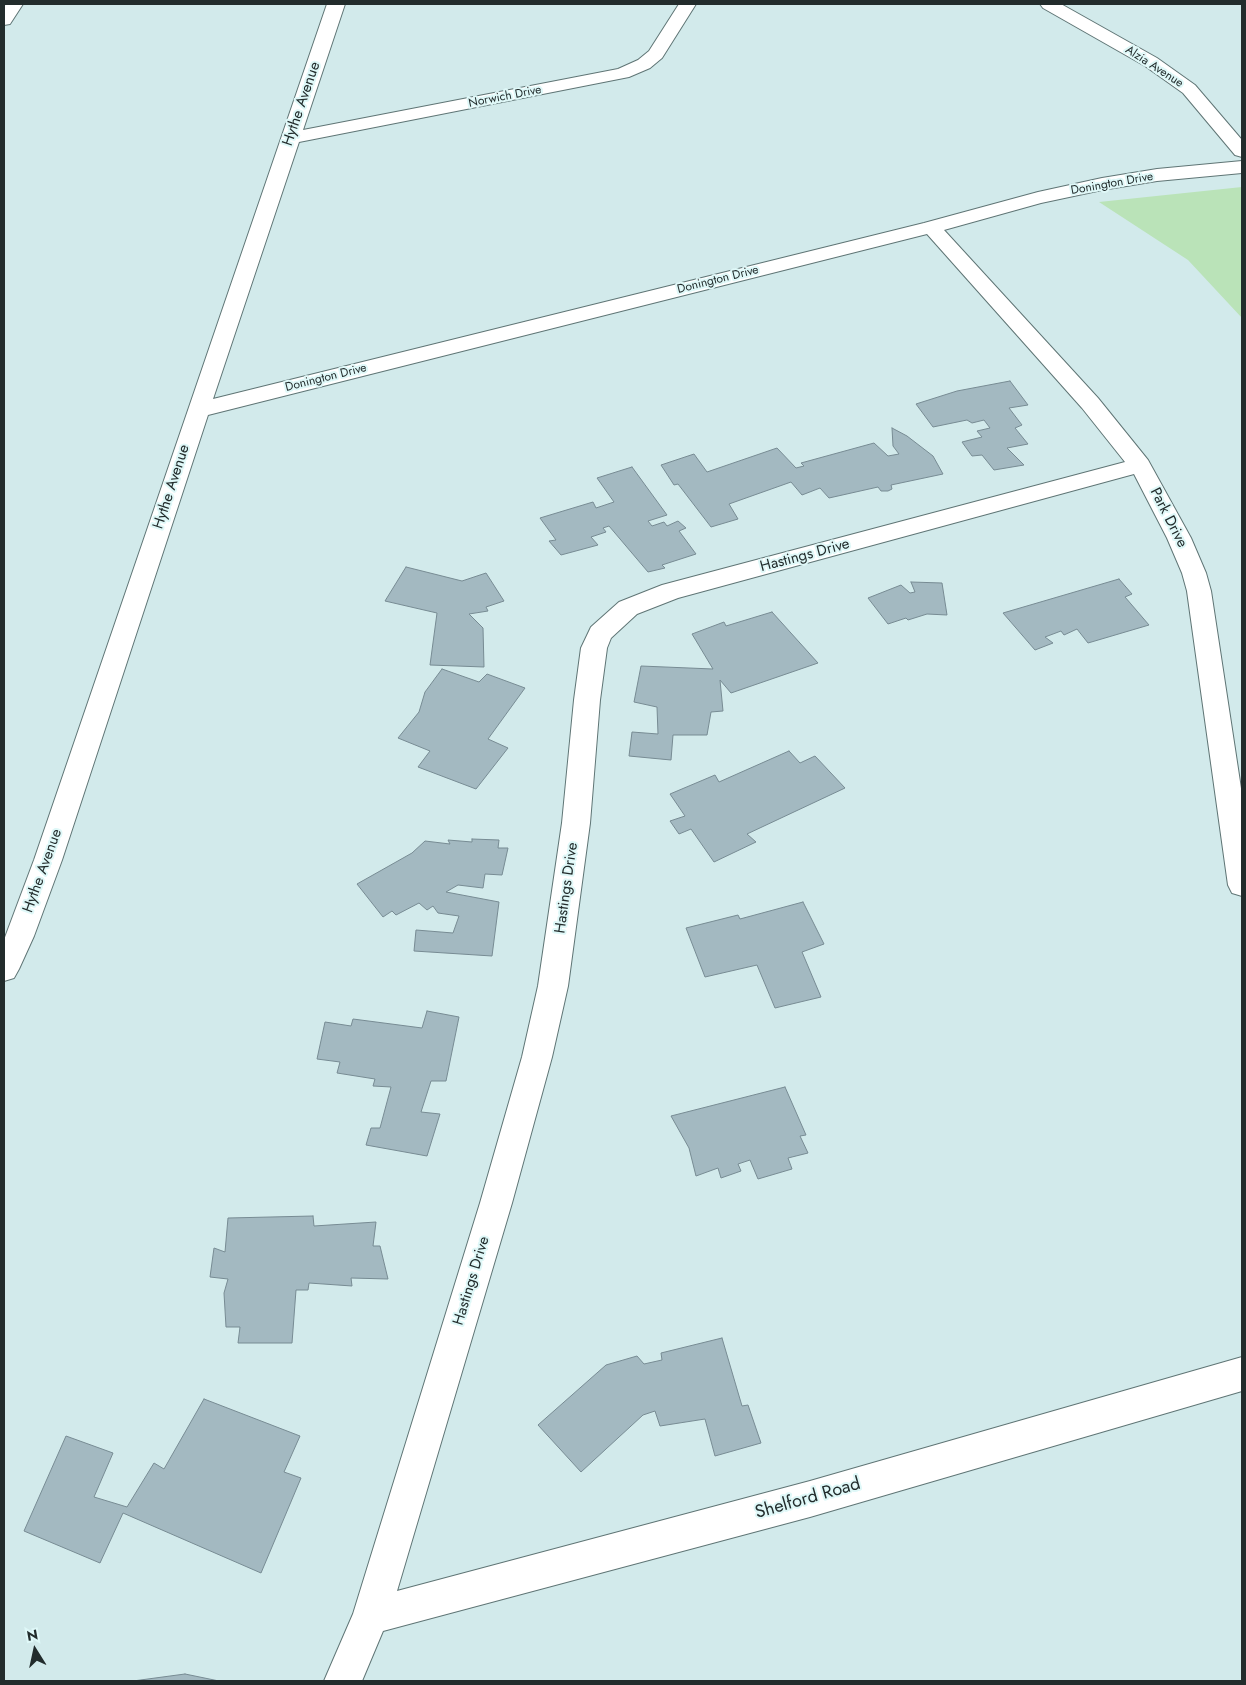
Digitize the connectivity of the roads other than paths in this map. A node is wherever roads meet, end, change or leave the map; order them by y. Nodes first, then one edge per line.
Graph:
1 (14, 4) edge
2 (336, 4) edge
3 (688, 4) edge
4 (1049, 4) edge
5 (4, 20) edge
6 (290, 138) junction
7 (1242, 152) edge
8 (1242, 167) edge
9 (932, 227) junction
10 (198, 410) junction
11 (1140, 465) junction
12 (1242, 885) edge
13 (4, 970) edge
14 (1242, 1374) edge
15 (371, 1616) junction
16 (342, 1681) edge

1 - 5 street
2 - 6 street, Hythe Avenue
3 - 6 street, Norwich Drive
4 - 7 street, Alzia Avenue
6 - 10 street, Hythe Avenue
8 - 9 street, Donington Drive
9 - 10 street, Donington Drive
9 - 11 street, Park Drive
10 - 13 street, Hythe Avenue
11 - 12 street, Park Drive
11 - 15 street, Hastings Drive
14 - 15 street, Shelford Road
15 - 16 street, Hastings Drive

